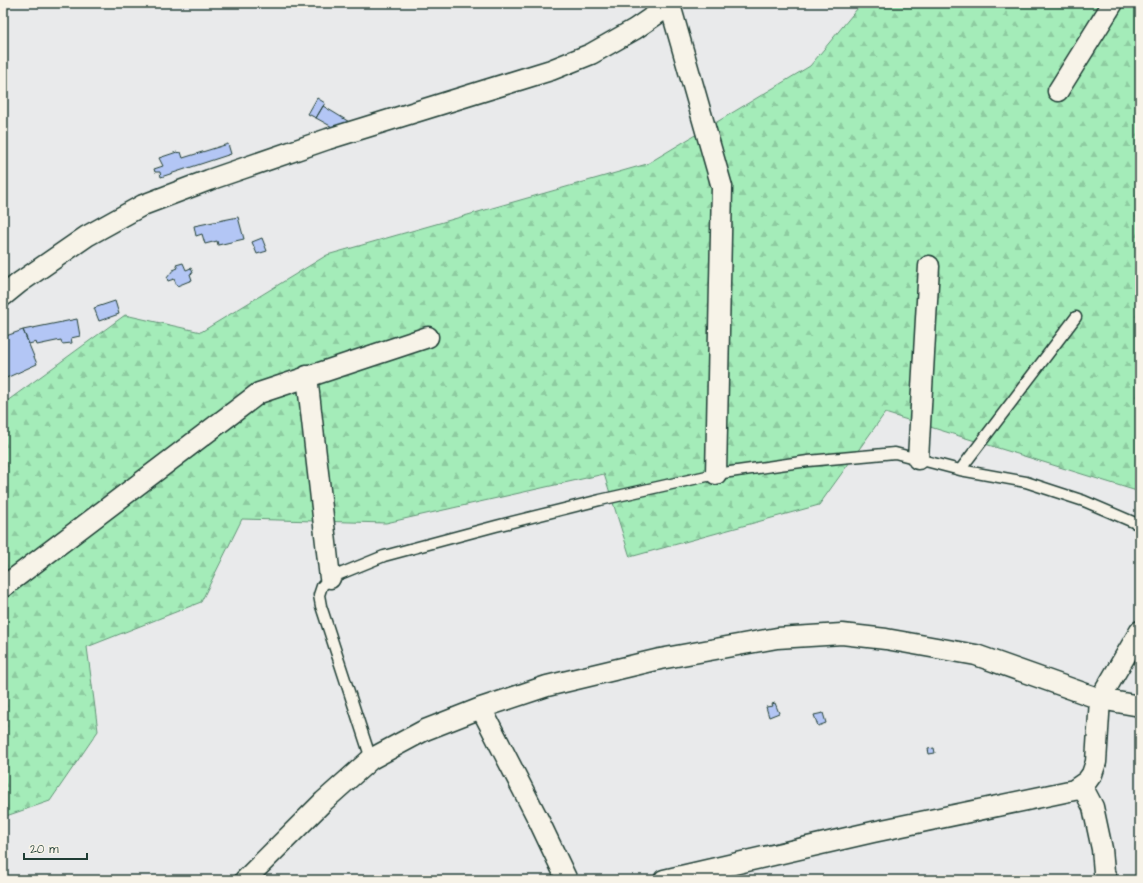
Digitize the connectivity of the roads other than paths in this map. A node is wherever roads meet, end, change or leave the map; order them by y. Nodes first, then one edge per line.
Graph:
1 (1113, 3) edge
2 (672, 4) edge
3 (1058, 91) dead end
4 (929, 266) dead end
5 (3, 296) edge
6 (1076, 317) dead end
7 (428, 337) dead end
8 (307, 376) junction
9 (918, 459) junction
10 (960, 470) junction
11 (716, 474) junction
12 (1140, 525) edge
13 (330, 578) junction
14 (3, 587) edge
15 (1140, 631) edge
16 (1100, 699) junction
17 (1140, 706) edge
18 (481, 708) junction
19 (371, 759) junction
20 (1082, 786) junction
21 (245, 880) edge
22 (567, 880) edge
23 (664, 880) edge
24 (1107, 880) edge

1 - 3 street
2 - 5 street
2 - 11 street
4 - 9 street
6 - 10 lane
7 - 8 street
8 - 13 street
8 - 14 street
9 - 10 lane
9 - 11 lane
10 - 12 lane
11 - 13 lane
13 - 19 lane
15 - 16 street
16 - 17 street
16 - 18 street
16 - 20 street
18 - 19 street
18 - 22 street
19 - 21 street
20 - 23 street
20 - 24 street

